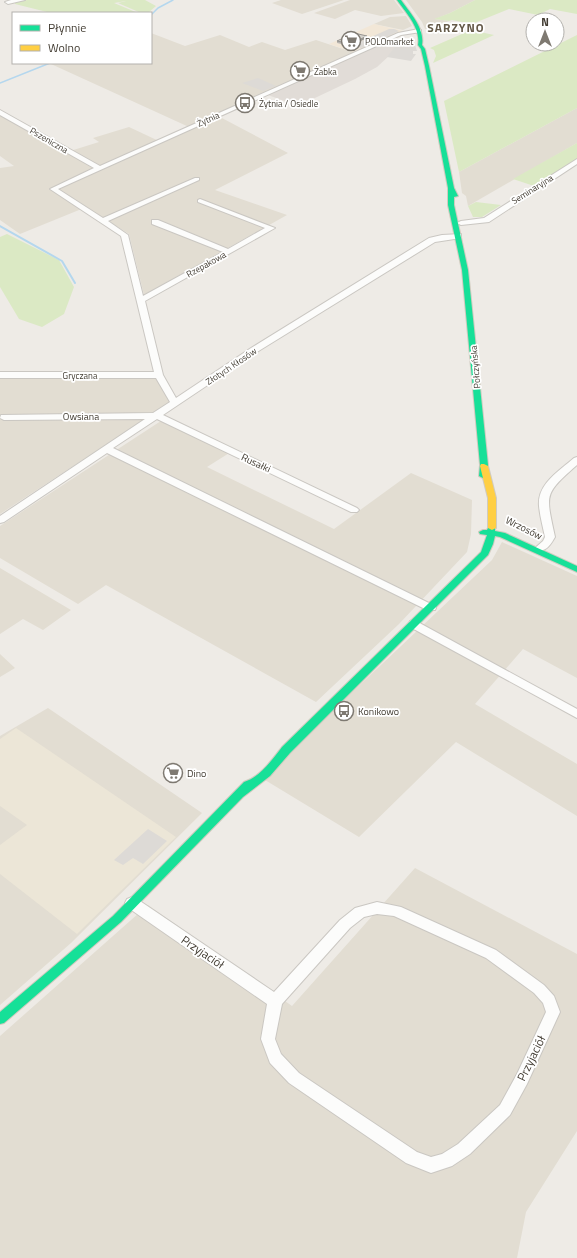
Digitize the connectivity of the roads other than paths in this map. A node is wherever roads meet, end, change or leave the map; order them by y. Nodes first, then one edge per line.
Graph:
1 (22, 0) edge
2 (399, 0) edge
3 (8, 2) dead end
4 (421, 40) junction
5 (0, 112) edge
6 (577, 161) edge
7 (99, 168) junction
8 (197, 179) dead end
9 (200, 202) dead end
10 (103, 221) junction
11 (458, 221) junction
12 (155, 222) dead end
13 (460, 238) junction
14 (228, 251) junction
15 (141, 300) junction
16 (0, 375) edge
17 (159, 375) junction
18 (175, 404) junction
19 (157, 416) junction
20 (4, 417) dead end
21 (107, 449) junction
22 (577, 460) edge
23 (354, 510) dead end
24 (0, 520) edge
25 (488, 529) junction
26 (540, 548) junction
27 (553, 557) junction
28 (577, 569) edge
29 (431, 608) junction
30 (414, 624) junction
31 (577, 714) edge
32 (132, 903) junction
33 (275, 1001) junction
34 (0, 1019) edge

1 - 3 street
2 - 4 main road, Połczyńska
4 - 7 street, Żytnia
4 - 11 main road, Połczyńska
5 - 7 street, Pszeniczna
6 - 11 street, Seminaryjna
7 - 10 street, Żytnia
8 - 10 street
9 - 14 street, Rzepakowa
10 - 15 street, Żytnia
11 - 13 main road, Połczyńska
12 - 14 street
13 - 18 street, Złotych Kłosów
13 - 25 main road, Połczyńska
14 - 15 street, Rzepakowa
15 - 17 street, Żytnia
16 - 17 street, Gryczana
17 - 18 street, Żytnia
18 - 19 street, Złotych Kłosów
19 - 20 street, Owsiana
19 - 21 street, Złotych Kłosów
19 - 23 street, Rusałki
21 - 24 street, Złotych Kłosów
21 - 29 street
22 - 26 street
25 - 26 main road, Wrzosów
25 - 27 main road, Wrzosów
25 - 29 main road, Połczyńska
26 - 27 main road, Wrzosów
27 - 28 main road, Wrzosów
29 - 30 main road
30 - 31 street
30 - 32 main road
32 - 33 street, Przyjaciół
32 - 34 main road
33 - 33 street, Przyjaciół

